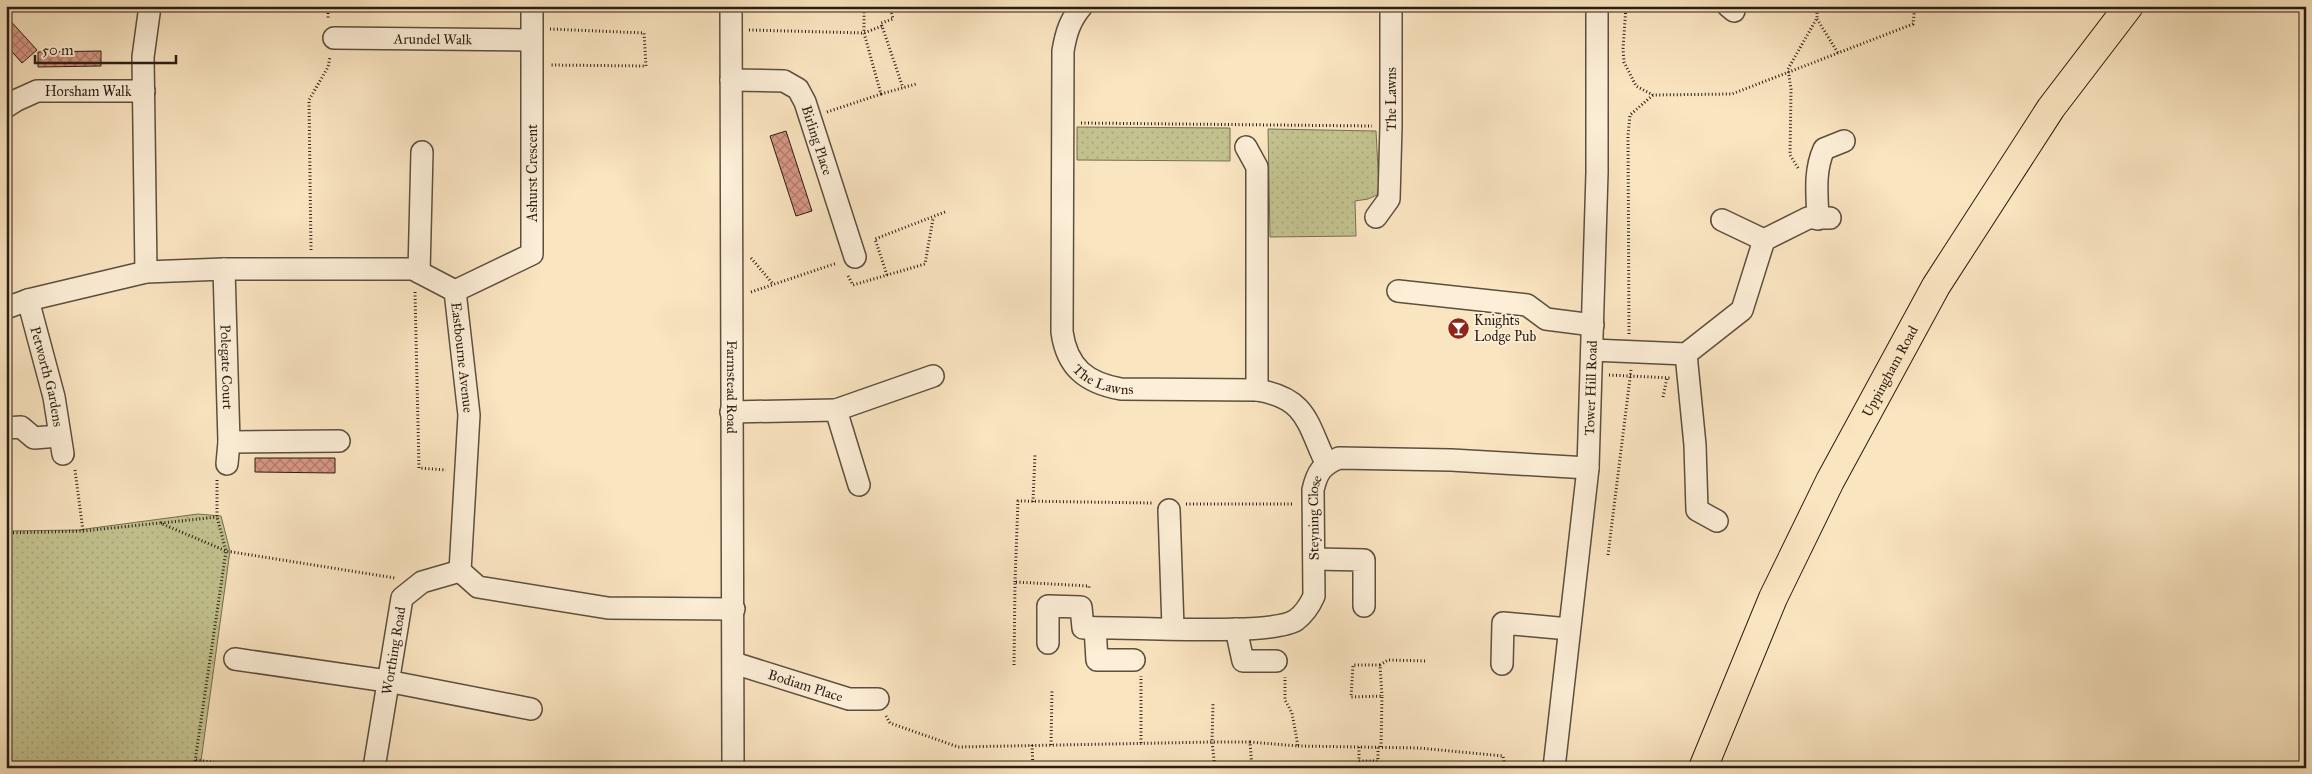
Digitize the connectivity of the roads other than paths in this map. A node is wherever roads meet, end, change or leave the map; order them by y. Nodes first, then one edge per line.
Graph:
1 (150, 6) edge
2 (532, 6) edge
3 (731, 6) edge
4 (1082, 6) edge
5 (1391, 6) edge
6 (1598, 6) edge
7 (2129, 6) edge
8 (532, 34) junction
9 (334, 38) road end
10 (731, 80) junction
11 (144, 91) junction
12 (6, 107) edge
13 (1844, 142) dead end
14 (1246, 147) dead end
15 (422, 152) dead end
16 (1376, 217) dead end
17 (1722, 220) dead end
18 (1764, 240) junction
19 (848, 260) road end
20 (224, 269) junction
21 (416, 270) junction
22 (146, 272) junction
23 (455, 290) junction
24 (1398, 292) dead end
25 (28, 300) junction
26 (6, 308) edge
27 (1593, 325) junction
28 (1592, 350) junction
29 (1686, 354) junction
30 (932, 376) dead end
31 (1257, 390) junction
32 (836, 410) junction
33 (731, 412) junction
34 (6, 428) edge
35 (339, 441) dead end
36 (229, 442) junction
37 (1326, 463) junction
38 (227, 464) road end
39 (1588, 468) junction
40 (859, 485) dead end
41 (1169, 506) road end
42 (1717, 521) dead end
43 (1315, 559) junction
44 (460, 571) junction
45 (1364, 606) dead end
46 (734, 609) junction
47 (1089, 628) junction
48 (1173, 628) junction
49 (1236, 629) junction
50 (1569, 629) junction
51 (1048, 643) dead end
52 (235, 659) dead end
53 (734, 663) junction
54 (1502, 664) dead end
55 (1138, 665) road end
56 (1280, 666) road end
57 (388, 681) junction
58 (878, 699) road end
59 (531, 709) dead end
60 (374, 768) edge
61 (733, 768) edge
62 (1554, 768) edge
63 (1703, 768) edge

1 - 11 street
2 - 8 street, Ashurst Crescent
3 - 10 street, Farmstead Road
4 - 31 street, The Lawns
5 - 16 street, The Lawns
6 - 27 street, Tower Hill Road
7 - 63 highway, Uppingham Road
8 - 9 street, Arundel Walk
8 - 23 street, Ashurst Crescent
10 - 19 street, Birling Place
10 - 33 street, Farmstead Road
11 - 12 street, Horsham Walk
11 - 22 street
13 - 18 street
14 - 31 street
15 - 21 street
17 - 18 street
18 - 29 street
20 - 21 street, Eastbourne Avenue
20 - 22 street, Eastbourne Avenue
20 - 36 street, Polegate Court
21 - 23 street, Eastbourne Avenue
22 - 25 street, Eastbourne Avenue
23 - 44 street, Eastbourne Avenue
24 - 27 street
25 - 26 street, Eastbourne Avenue
25 - 34 street, Petworth Gardens
27 - 28 street, Tower Hill Road
28 - 29 street
28 - 39 street, Tower Hill Road
29 - 42 street
30 - 32 street
31 - 37 street, The Lawns
32 - 33 street
32 - 40 street
33 - 46 street, Farmstead Road
35 - 36 street
36 - 38 street, Polegate Court
37 - 39 street, Steyning Close
37 - 43 street, Steyning Close
39 - 50 street, Tower Hill Road
41 - 48 street
43 - 45 street
43 - 49 street, Steyning Close
44 - 46 street
44 - 57 street, Worthing Road
46 - 53 street, Farmstead Road
47 - 48 street, Steyning Close
47 - 51 street
47 - 55 street
48 - 49 street, Steyning Close
49 - 56 street
50 - 54 street
50 - 62 street, Tower Hill Road
52 - 57 street
53 - 58 street, Bodiam Place
53 - 61 street, Farmstead Road
57 - 59 street
57 - 60 street, Worthing Road

